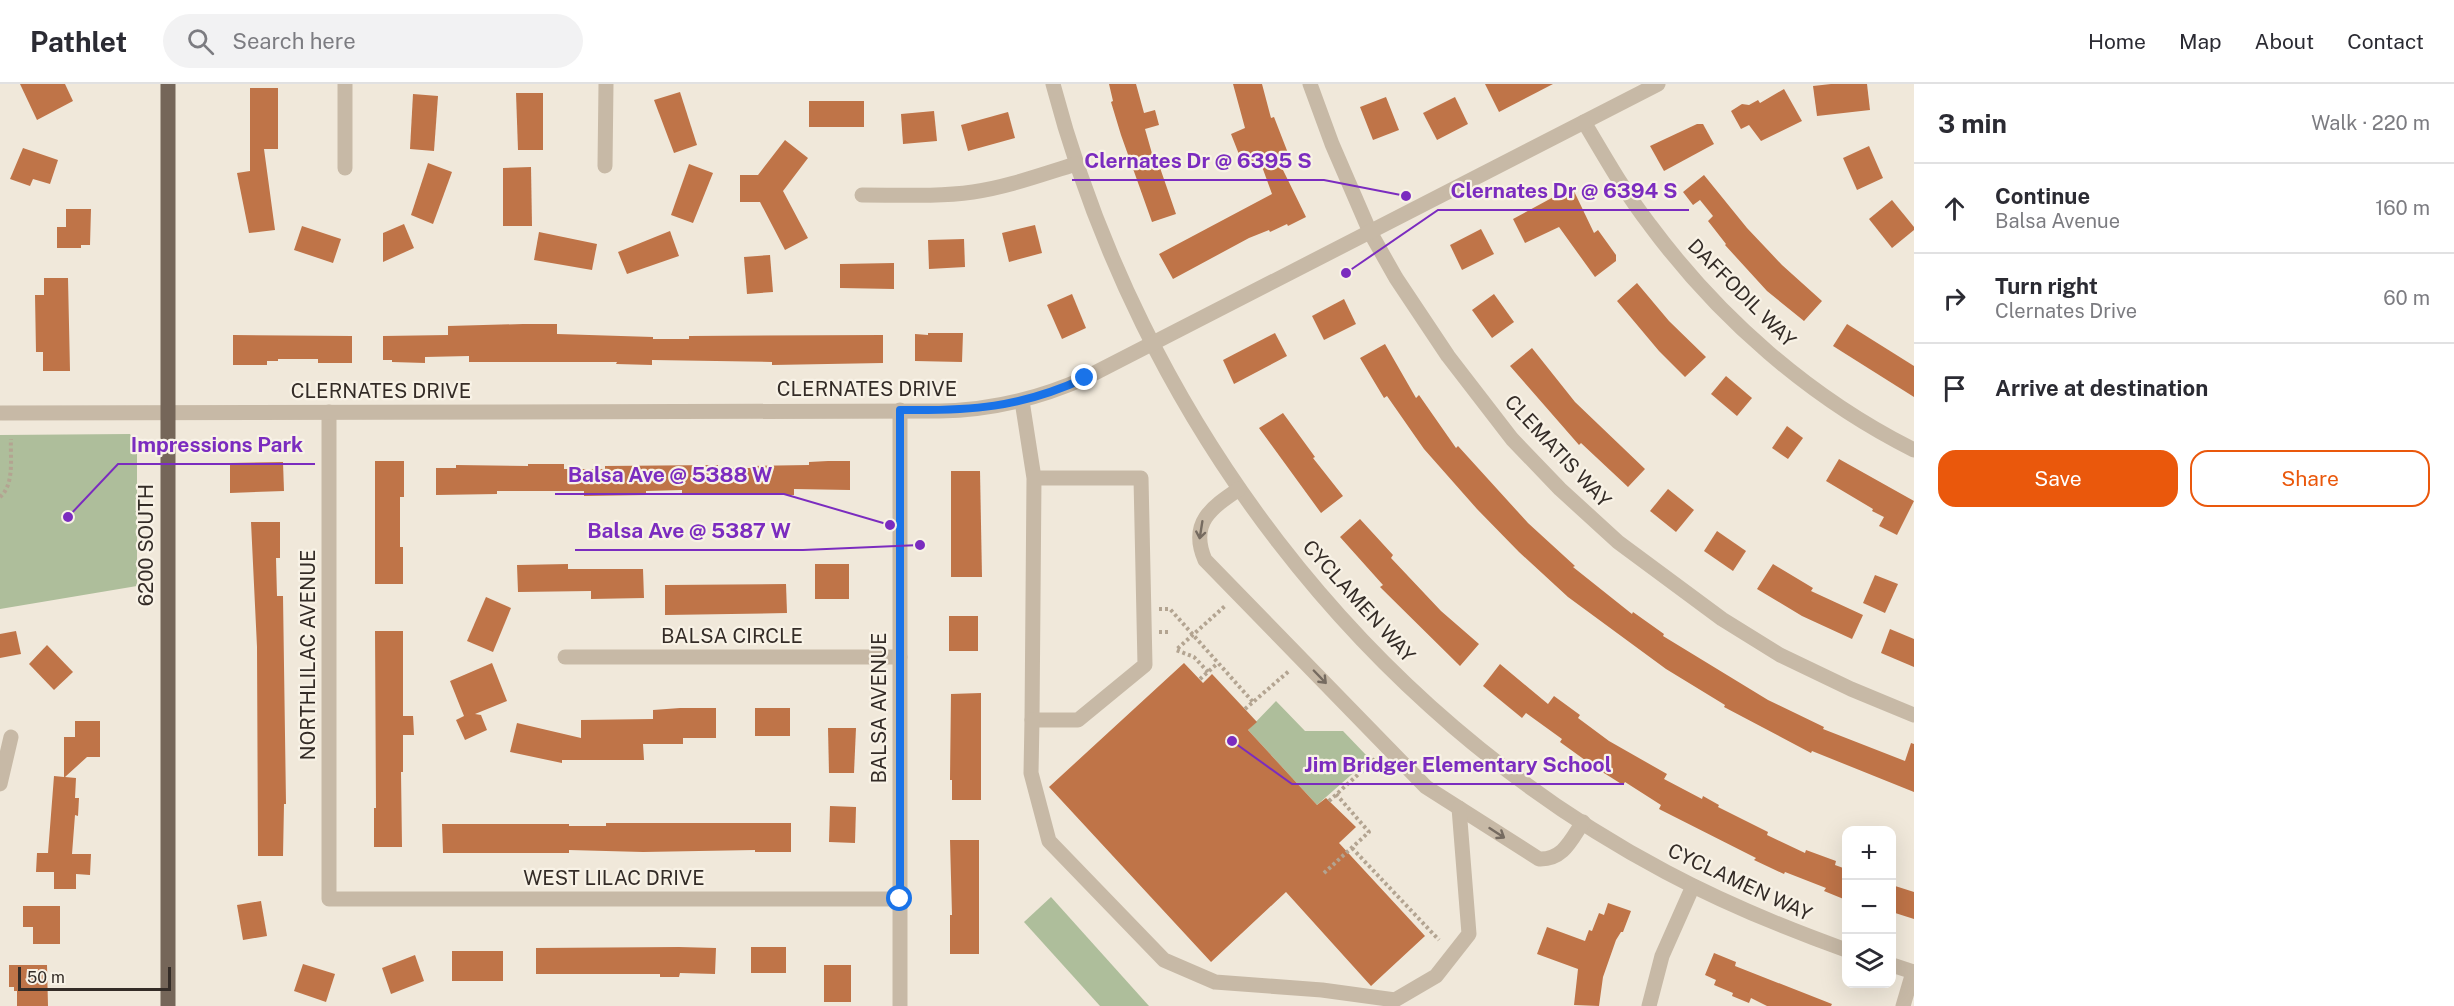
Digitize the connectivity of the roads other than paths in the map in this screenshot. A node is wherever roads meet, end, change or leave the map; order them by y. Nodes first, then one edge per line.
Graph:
1 (168, 84) edge
2 (345, 84) edge
3 (606, 84) edge
4 (1053, 84) edge
5 (1310, 84) edge
6 (1658, 84) edge
7 (1584, 122) junction
8 (1076, 164) junction
9 (605, 166) dead end
10 (345, 168) dead end
11 (862, 195) dead end
12 (1370, 232) junction
13 (1152, 343) junction
14 (1022, 401) junction
15 (900, 410) junction
16 (167, 412) junction
17 (329, 412) junction
18 (0, 413) edge
19 (1914, 450) edge
20 (1034, 478) junction
21 (1239, 489) junction
22 (565, 657) dead end
23 (900, 657) junction
24 (1914, 715) edge
25 (1032, 720) junction
26 (11, 737) dead end
27 (0, 784) edge
28 (1459, 808) junction
29 (1583, 822) junction
30 (1693, 886) junction
31 (328, 899) joint
32 (900, 899) junction
33 (1842, 948) edge
34 (1896, 966) edge
35 (1913, 972) edge
36 (168, 1006) edge
37 (900, 1006) edge
38 (1648, 1006) edge
39 (1903, 1006) edge

1 - 16 main road, 6200 SOUTH
2 - 10 street
3 - 9 street
4 - 8 street, CYCLAMEN WAY
5 - 12 street, CLEMATIS WAY
6 - 7 street, CLERNATES DRIVE
7 - 12 street, CLERNATES DRIVE
7 - 19 street, DAFFODIL WAY
8 - 11 street
8 - 13 street, CYCLAMEN WAY
12 - 13 street, CLERNATES DRIVE
12 - 24 street, CLEMATIS WAY
13 - 14 street, CLERNATES DRIVE
13 - 21 street, CYCLAMEN WAY
14 - 15 street, CLERNATES DRIVE
14 - 20 street
15 - 17 street, CLERNATES DRIVE
15 - 23 street, BALSA AVENUE
16 - 17 street, CLERNATES DRIVE
16 - 18 street, CLERNATES DRIVE
16 - 36 main road, 6200 SOUTH
17 - 31 street, NORTHLILAC AVENUE
20 - 25 street
20 - 25 street
21 -> 28 street
21 - 29 street, CYCLAMEN WAY
22 - 23 street, BALSA CIRCLE
23 - 32 street, BALSA AVENUE
25 - 28 street
26 - 27 street
28 -> 29 street
29 - 30 street, CYCLAMEN WAY
30 - 33 street, CYCLAMEN WAY
30 - 38 street
31 - 32 street, WEST LILAC DRIVE
32 - 37 street, BALSA AVENUE
34 - 35 street
35 - 39 street

